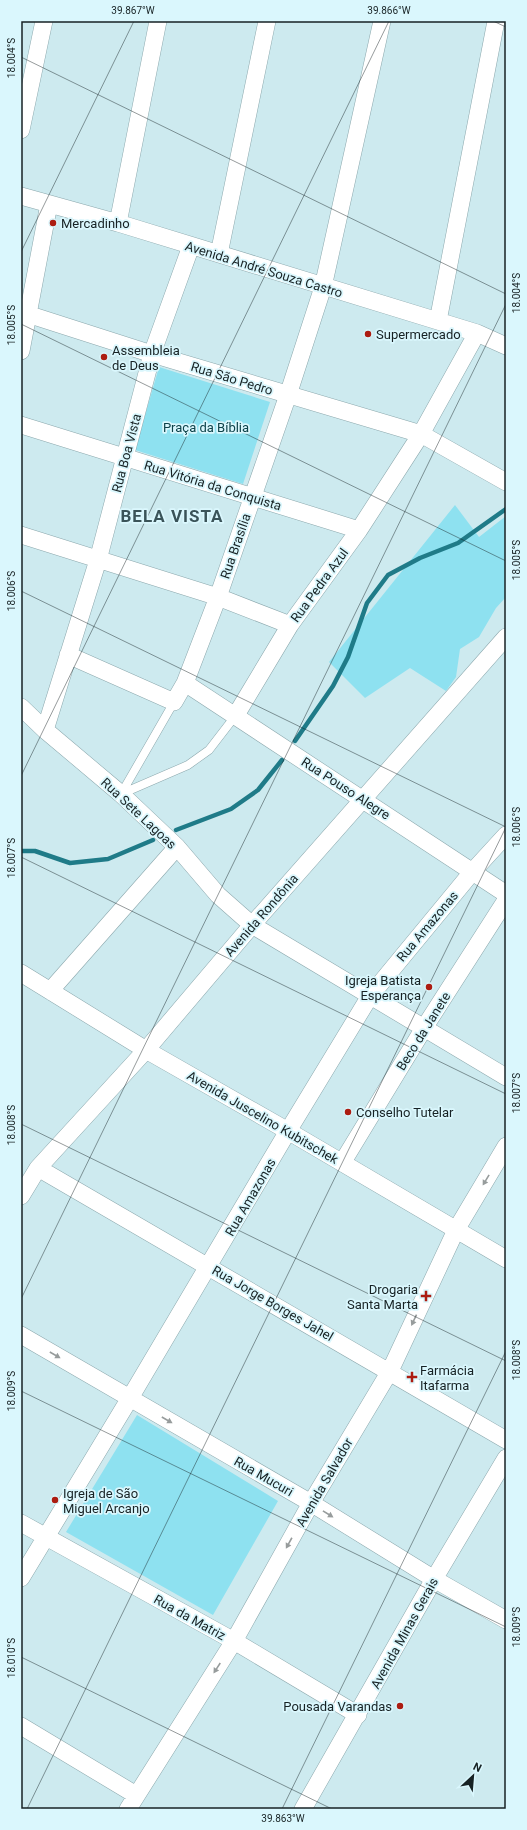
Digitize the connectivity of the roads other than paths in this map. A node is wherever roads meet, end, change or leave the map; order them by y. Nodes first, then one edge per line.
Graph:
1 (44, 21) edge
2 (158, 21) edge
3 (267, 21) edge
4 (382, 21) edge
5 (496, 21) edge
6 (21, 130) edge
7 (21, 196) edge
8 (49, 204) junction
9 (118, 223) junction
10 (191, 246) junction
11 (219, 254) junction
12 (323, 287) junction
13 (24, 313) edge
14 (438, 321) junction
15 (477, 333) junction
16 (506, 346) edge
17 (21, 350) edge
18 (152, 354) junction
19 (288, 395) junction
20 (21, 425) edge
21 (421, 434) junction
22 (124, 457) junction
23 (506, 482) edge
24 (252, 497) junction
25 (359, 530) junction
26 (21, 535) edge
27 (98, 560) junction
28 (218, 597) junction
29 (290, 624) junction
30 (506, 637) edge
31 (68, 655) junction
32 (185, 683) junction
33 (174, 702) junction
34 (21, 707) edge
35 (236, 716) junction
36 (45, 730) junction
37 (121, 794) junction
38 (363, 800) junction
39 (506, 834) edge
40 (177, 847) junction
41 (472, 872) junction
42 (506, 894) edge
43 (506, 900) edge
44 (252, 925) junction
45 (21, 973) edge
46 (50, 991) junction
47 (370, 996) junction
48 (424, 1028) junction
49 (146, 1050) junction
50 (506, 1078) edge
51 (288, 1131) junction
52 (506, 1146) edge
53 (342, 1163) junction
54 (38, 1168) junction
55 (21, 1196) edge
56 (456, 1230) junction
57 (506, 1259) edge
58 (209, 1266) junction
59 (21, 1336) edge
60 (390, 1371) junction
61 (130, 1398) junction
62 (506, 1440) edge
63 (506, 1458) edge
64 (311, 1503) junction
65 (21, 1523) edge
66 (46, 1536) junction
67 (21, 1578) edge
68 (434, 1579) junction
69 (506, 1620) edge
70 (234, 1641) junction
71 (358, 1715) junction
72 (21, 1726) edge
73 (132, 1802) edge
74 (303, 1809) edge

1 - 6 street
2 - 9 street
3 - 11 street
4 - 12 street, Rua Brasília
5 - 14 street
7 - 8 street, Avenida André Souza Castro
8 - 9 street, Avenida André Souza Castro
8 - 13 street
9 - 10 street, Avenida André Souza Castro
10 - 11 street, Avenida André Souza Castro
10 - 18 street, Rua Boa Vista
11 - 12 street, Avenida André Souza Castro
12 - 14 street, Avenida André Souza Castro
12 - 19 street, Rua Brasília
13 - 17 street
13 - 18 street, Rua São Pedro
14 - 15 street, Avenida André Souza Castro
15 - 16 street, Avenida André Souza Castro
15 - 21 street, Rua Pedra Azul
18 - 19 street, Rua São Pedro
18 - 22 street, Rua Boa Vista
19 - 21 street, Rua São Pedro
19 - 24 street, Rua Brasília
20 - 22 street, Rua Vitória da Conquista
21 - 23 street, Rua São Pedro
21 - 25 street, Rua Pedra Azul
22 - 24 street, Rua Vitória da Conquista
22 - 27 street, Rua Boa Vista
24 - 25 street, Rua Vitória da Conquista
24 - 28 street, Rua Brasília
25 - 29 street, Rua Pedra Azul
26 - 27 street
27 - 28 street
27 - 31 street, Rua Boa Vista
28 - 29 street
28 - 32 street, Rua Brasília
29 - 35 street, Rua Pedra Azul
30 - 38 street, Avenida Rondônia
31 - 33 street
31 - 36 street, Rua Boa Vista
32 - 33 street, Rua Brasília
32 - 35 street, Rua Pouso Alegre
33 - 37 lane, Rua Brasília
34 - 36 street, Rua Sete Lagoas
35 - 37 lane, Rua Pedra Azul
35 - 38 street, Rua Pouso Alegre
36 - 37 street, Rua Sete Lagoas
37 - 40 street, Rua Sete Lagoas
38 - 41 street, Rua Pouso Alegre
38 - 44 street, Avenida Rondônia
39 - 41 street, Rua Amazonas
40 - 44 street, Rua Sete Lagoas
40 - 46 street
41 - 42 street, Rua Pouso Alegre
41 - 47 street, Rua Amazonas
43 - 48 street, Beco da Janete
44 - 47 street, Rua Sete Lagoas
44 - 49 street, Avenida Rondônia
45 - 46 street, Avenida Juscelino Kubitschek
46 - 49 street, Avenida Juscelino Kubitschek
47 - 48 street, Rua Sete Lagoas
47 - 51 street, Rua Amazonas
48 - 50 street, Rua Sete Lagoas
48 - 53 street, Beco da Janete
49 - 51 street, Avenida Juscelino Kubitschek
49 - 54 street, Avenida Rondônia
51 - 53 street, Avenida Juscelino Kubitschek
51 - 58 street, Rua Amazonas
52 -> 56 street, Avenida Salvador
53 - 56 street, Avenida Juscelino Kubitschek
54 - 55 street, Avenida Rondônia
54 - 58 street, Rua Jorge Borges Jahel
56 - 57 street, Avenida Juscelino Kubitschek
56 -> 60 street, Avenida Salvador
58 - 60 street, Rua Jorge Borges Jahel
58 - 61 street, Rua Amazonas
59 -> 61 street, Rua Mucuri
60 - 62 street, Rua Jorge Borges Jahel
60 - 64 street, Avenida Salvador
61 -> 64 street, Rua Mucuri
61 - 66 street, Rua Amazonas
63 - 68 street, Avenida Minas Gerais
64 -> 68 street, Rua Mucuri
64 -> 70 street, Avenida Salvador
65 - 66 street, Rua da Matriz
66 - 67 street, Rua Amazonas
66 - 70 street, Rua da Matriz
68 - 69 street, Rua Mucuri
68 - 71 street, Avenida Minas Gerais
70 - 71 street, Rua da Matriz
70 -> 73 street, Avenida Salvador
71 - 74 street, Avenida Minas Gerais
72 - 73 street

